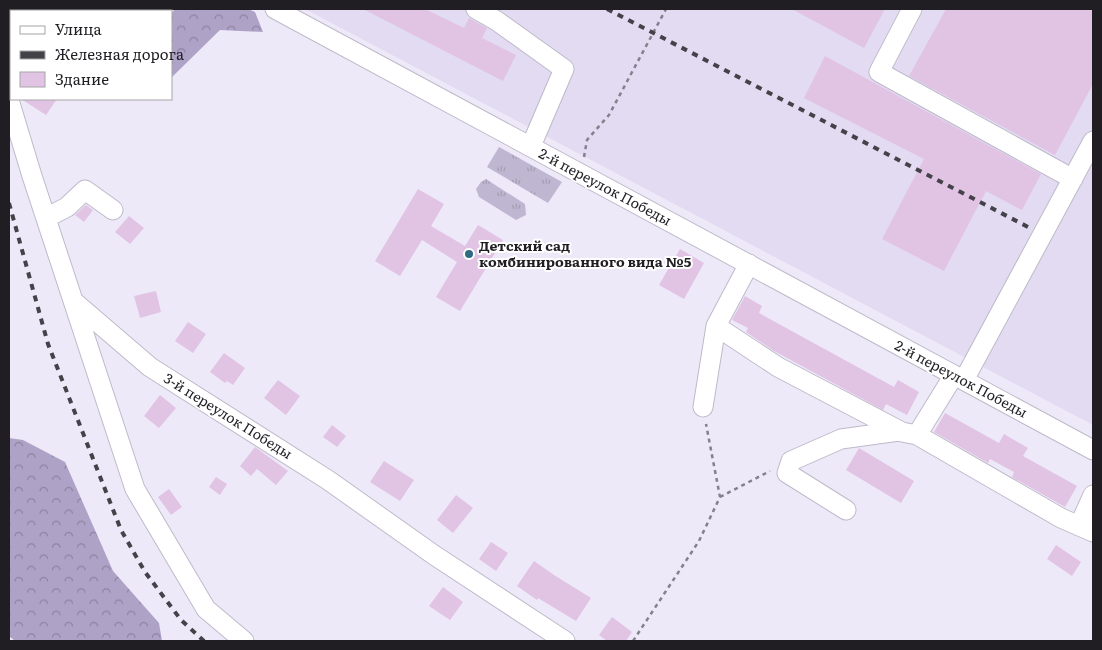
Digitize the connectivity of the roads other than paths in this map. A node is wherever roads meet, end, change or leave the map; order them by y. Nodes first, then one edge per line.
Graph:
1 (275, 9) edge
2 (476, 9) edge
3 (912, 9) edge
4 (9, 100) edge
5 (1093, 140) edge
6 (530, 146) junction
7 (1073, 179) junction
8 (113, 210) dead end
9 (46, 218) junction
10 (749, 264) junction
11 (73, 301) junction
12 (716, 326) junction
13 (959, 378) junction
14 (703, 408) road end
15 (908, 433) junction
16 (1093, 450) edge
17 (1093, 495) edge
18 (846, 510) dead end
19 (1086, 529) edge
20 (244, 641) edge
21 (566, 641) edge

1 - 6 street, 2-й переулок Победы
2 - 6 street
3 - 7 street
4 - 9 street
5 - 7 street
6 - 10 street, 2-й переулок Победы
7 - 13 street
8 - 9 street
9 - 11 street
10 - 12 street
10 - 13 street, 2-й переулок Победы
11 - 20 street
11 - 21 street, 3-й переулок Победы
12 - 14 street
12 - 15 street
13 - 15 street
13 - 16 street, 2-й переулок Победы
15 - 18 street
15 - 19 street
17 - 19 street

